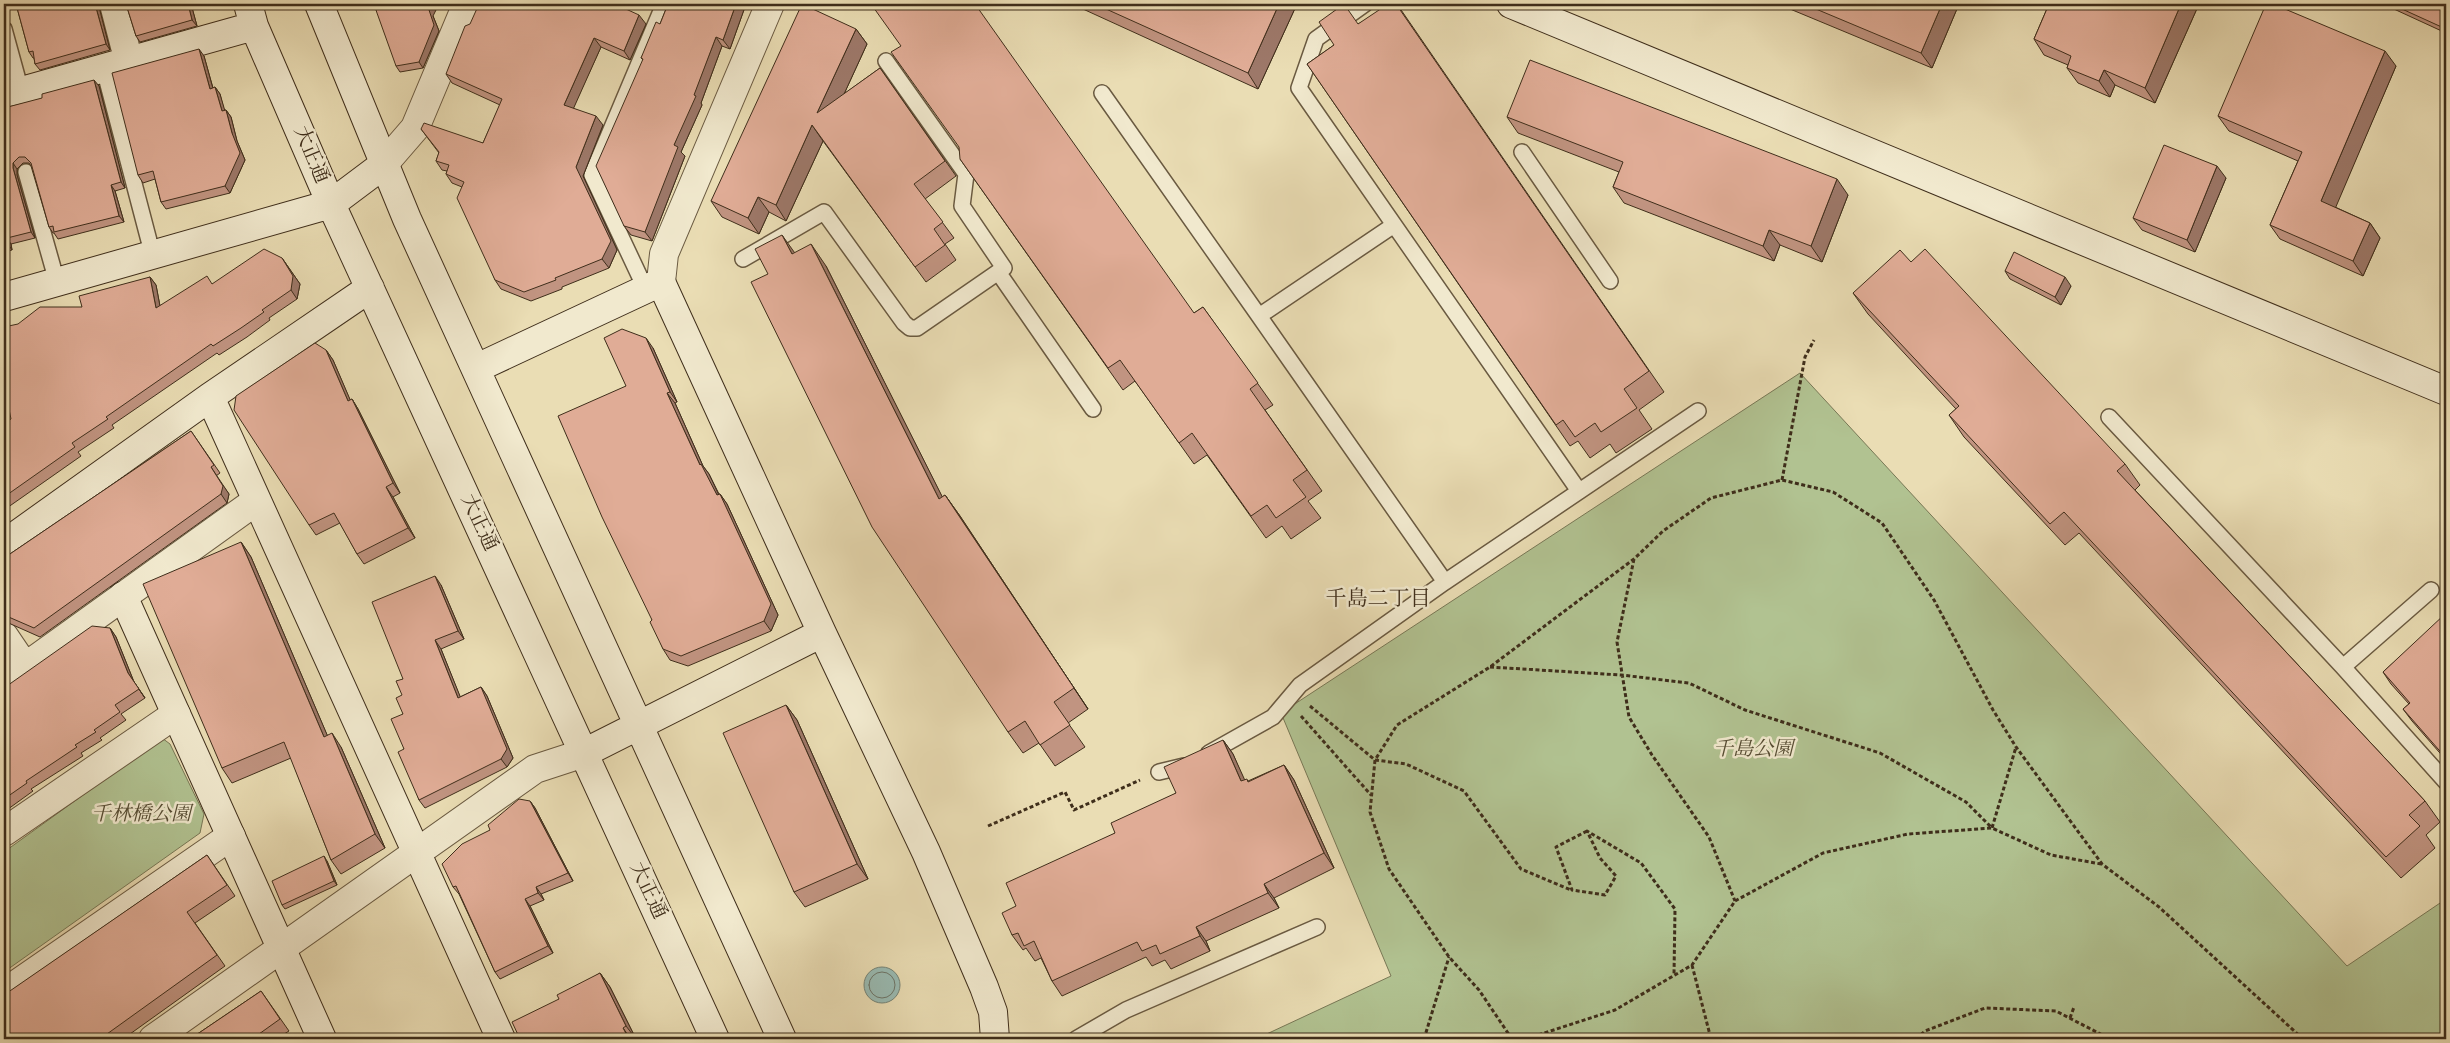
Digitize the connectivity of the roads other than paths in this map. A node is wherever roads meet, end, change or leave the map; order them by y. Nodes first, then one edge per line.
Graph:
1 (114, 4) edge
2 (319, 4) edge
3 (467, 4) edge
4 (664, 4) edge
5 (770, 4) edge
6 (1366, 4) edge
7 (1511, 4) edge
8 (251, 15) edge
9 (4, 29) edge
10 (886, 61) edge
11 (116, 65) junction
12 (13, 94) edge
13 (1102, 94) dead end
14 (1522, 152) dead end
15 (384, 165) junction
16 (26, 172) dead end
17 (331, 204) junction
18 (1394, 225) junction
19 (154, 256) junction
20 (743, 259) dead end
21 (998, 272) junction
22 (1610, 281) dead end
23 (57, 282) junction
24 (654, 286) junction
25 (370, 288) junction
26 (4, 297) edge
27 (1258, 316) junction
28 (477, 368) junction
29 (2446, 391) edge
30 (210, 397) junction
31 (1093, 409) dead end
32 (1698, 411) dead end
33 (2109, 416) dead end
34 (1579, 492) junction
35 (256, 502) junction
36 (4, 544) edge
37 (1445, 582) junction
38 (2432, 590) dead end
39 (123, 596) junction
40 (822, 633) junction
41 (4, 636) edge
42 (2343, 667) junction
43 (14, 674) edge
44 (176, 714) junction
45 (638, 725) junction
46 (584, 753) junction
47 (1159, 772) road end
48 (2446, 782) edge
49 (4, 832) edge
50 (231, 836) junction
51 (416, 852) junction
52 (1317, 927) dead end
53 (281, 948) junction
54 (4, 993) edge
55 (153, 1039) edge
56 (322, 1039) edge
57 (501, 1039) edge
58 (715, 1039) edge
59 (782, 1039) edge
60 (994, 1039) edge
61 (1076, 1039) edge

1 - 11 street
2 - 15 street
3 - 15 street
4 - 24 lane
5 - 24 street
6 - 18 lane
7 - 29 street
8 - 11 street
8 - 17 street, 大正通
9 - 12 lane
10 - 21 lane
11 - 12 street
11 - 19 lane
13 - 27 lane
14 - 22 lane
15 - 17 street
15 - 28 street
16 - 23 lane
17 - 19 street
17 - 25 street, 大正通
18 - 27 lane
18 - 34 lane
19 - 23 street
20 - 21 lane
21 - 31 lane
23 - 26 street
24 - 28 street
24 - 40 street
25 - 30 street
25 - 46 street, 大正通
27 - 37 lane
28 - 45 street
30 - 35 street
30 - 36 street
32 - 34 lane
33 - 42 lane
34 - 37 lane
35 - 39 street
35 - 51 street
37 - 47 lane
38 - 42 lane
39 - 43 street
39 - 44 street
40 - 45 street
40 - 60 street
41 - 43 street
42 - 48 lane
44 - 49 street
44 - 50 street
45 - 46 street
45 - 59 street
46 - 51 street
46 - 58 street, 大正通
50 - 53 street
50 - 54 street
51 - 53 street
51 - 57 street
52 - 61 lane
53 - 55 street
53 - 56 street

